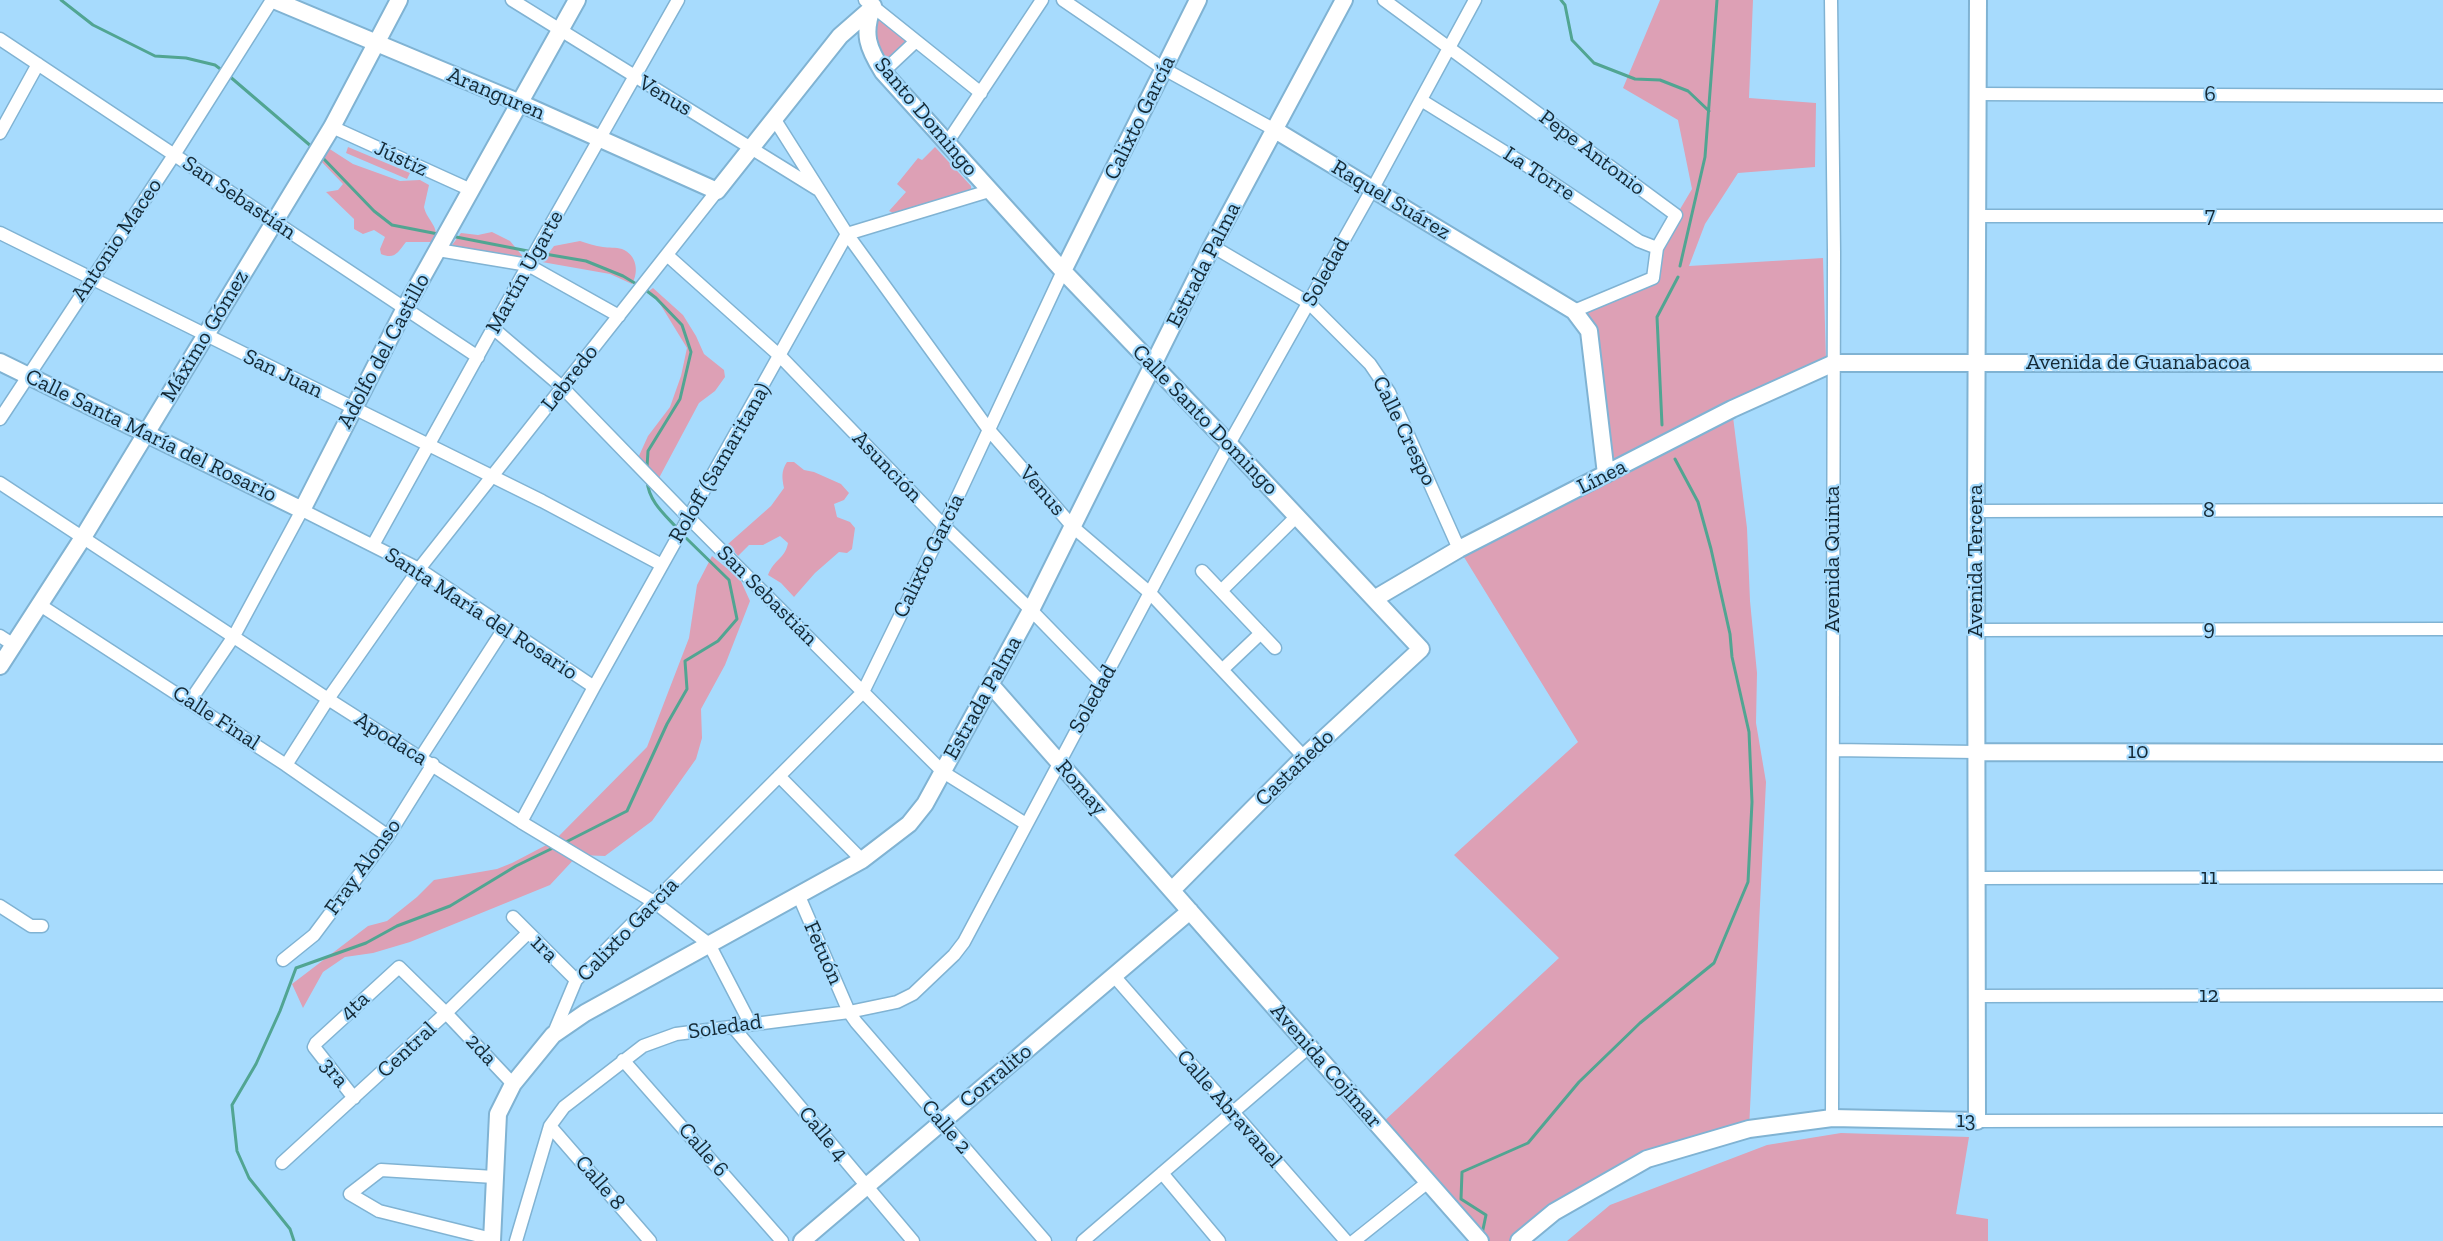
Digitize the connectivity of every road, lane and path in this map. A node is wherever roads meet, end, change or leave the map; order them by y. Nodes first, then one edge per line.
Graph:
1 (273, 0) edge
2 (399, 0) edge
3 (512, 0) edge
4 (577, 0) edge
5 (678, 0) edge
6 (1042, 0) edge
7 (1063, 0) edge
8 (1197, 0) edge
9 (1344, 0) edge
10 (1384, 0) edge
11 (1475, 0) edge
12 (1831, 0) edge
13 (1978, 0) edge
14 (872, 2) edge
15 (560, 31) junction
16 (840, 36) junction
17 (0, 39) edge
18 (916, 41) junction
19 (375, 44) junction
20 (1449, 47) junction
21 (873, 57) junction
22 (38, 64) junction
23 (1164, 69) junction
24 (883, 72) junction
25 (634, 77) junction
26 (981, 93) junction
27 (1978, 94) junction
28 (2443, 96) edge
29 (1421, 100) junction
30 (520, 103) junction
31 (775, 120) junction
32 (332, 127) junction
33 (1275, 130) junction
34 (0, 133) edge
35 (600, 139) junction
36 (947, 143) junction
37 (752, 148) junction
38 (174, 155) junction
39 (1373, 188) junction
40 (471, 190) junction
41 (717, 190) junction
42 (819, 190) junction
43 (989, 191) junction
44 (1977, 216) junction
45 (2443, 216) edge
46 (274, 222) junction
47 (0, 233) edge
48 (847, 234) junction
49 (443, 241) junction
50 (1212, 246) junction
51 (1657, 248) junction
52 (667, 255) junction
53 (532, 257) junction
54 (1063, 271) junction
55 (91, 279) junction
56 (1309, 303) junction
57 (405, 308) junction
58 (1574, 311) junction
59 (619, 316) junction
60 (494, 328) junction
61 (206, 336) junction
62 (478, 357) junction
63 (780, 357) junction
64 (0, 362) edge
65 (1834, 363) junction
66 (2443, 363) edge
67 (1153, 364) junction
68 (1976, 364) junction
69 (28, 376) junction
70 (562, 387) junction
71 (353, 409) junction
72 (0, 419) edge
73 (989, 430) junction
74 (147, 433) junction
75 (1229, 444) junction
76 (428, 446) junction
77 (1606, 474) junction
78 (492, 478) junction
79 (0, 483) edge
80 (302, 510) junction
81 (2443, 510) edge
82 (1976, 512) junction
83 (1297, 516) junction
84 (688, 518) junction
85 (944, 526) junction
86 (1073, 527) junction
87 (82, 539) junction
88 (373, 545) junction
89 (1459, 549) junction
90 (662, 565) junction
91 (418, 569) junction
92 (1202, 571) dead end
93 (1221, 591) junction
94 (1150, 593) junction
95 (1374, 599) junction
96 (40, 605) junction
97 (1031, 610) junction
98 (505, 627) junction
99 (2443, 629) edge
100 (1976, 630) junction
101 (1261, 633) junction
102 (234, 636) junction
103 (7, 641) edge
104 (1275, 648) dead end
105 (1421, 649) joint
106 (0, 666) edge
107 (1223, 669) junction
108 (1102, 683) junction
109 (991, 685) junction
110 (594, 687) junction
111 (863, 692) junction
112 (328, 699) junction
113 (190, 701) junction
114 (1833, 750) junction
115 (1976, 752) junction
116 (2443, 753) edge
117 (421, 758) junction
118 (1304, 758) junction
119 (1058, 762) junction
120 (433, 764) junction
121 (286, 765) junction
122 (943, 772) junction
123 (778, 776) junction
124 (521, 822) junction
125 (1026, 824) junction
126 (388, 836) junction
127 (862, 860) junction
128 (2443, 877) edge
129 (1976, 878) junction
130 (1172, 890) junction
131 (798, 894) junction
132 (654, 902) junction
133 (0, 906) edge
134 (1190, 911) junction
135 (513, 917) dead end
136 (42, 926) dead end
137 (528, 933) junction
138 (709, 944) junction
139 (283, 960) dead end
140 (399, 967) joint
141 (1114, 976) junction
142 (576, 980) junction
143 (2443, 995) edge
144 (1976, 996) junction
145 (849, 1012) junction
146 (446, 1013) junction
147 (750, 1023) junction
148 (733, 1027) junction
149 (553, 1035) junction
150 (314, 1047) joint
151 (1309, 1047) junction
152 (623, 1060) junction
153 (513, 1084) junction
154 (354, 1098) junction
155 (1232, 1113) junction
156 (1832, 1118) junction
157 (2443, 1120) edge
158 (1977, 1121) junction
159 (941, 1122) junction
160 (550, 1126) junction
161 (282, 1163) dead end
162 (1162, 1173) junction
163 (494, 1177) junction
164 (1428, 1182) junction
165 (867, 1186) junction
166 (1476, 1236) edge
167 (492, 1240) edge
168 (1088, 1240) edge
169 (516, 1241) edge
170 (650, 1241) edge
171 (782, 1241) edge
172 (802, 1241) edge
173 (913, 1241) edge
174 (1045, 1241) edge
175 (1220, 1241) edge
176 (1346, 1241) edge
177 (1354, 1241) edge
178 (1519, 1241) edge

1 - 19 street, Aranguren
1 - 38 street, Antonio Maceo
2 - 19 street, Máximo Gómez
3 - 15 street, Venus
4 - 15 street, Adolfo del Castillo
5 - 25 street, Martín Ugarte
6 - 26 street
7 - 23 street, Raquel Suárez
8 - 23 street, Calixto García
9 - 33 street, Estrada Palma
10 - 20 street, Pepe Antonio
11 - 20 street, Soledad
12 - 65 street, Avenida Quinta
13 - 27 street, Avenida Tercera
14 - 16 street, Lebredo
14 - 18 street, Santo Domingo
14 - 21 street, Santo Domingo
15 - 25 street, Venus
15 - 30 street, Adolfo del Castillo
16 - 21 street
16 - 31 street, Lebredo
17 - 22 street, San Sebastián
18 - 24 street
18 - 26 street, Santo Domingo
19 - 30 street, Aranguren
19 - 32 street, Máximo Gómez
20 - 29 street, Soledad
20 - 51 street, Pepe Antonio
21 - 24 street, Santo Domingo
22 - 34 street
22 - 38 street, San Sebastián
23 - 33 street, Raquel Suárez
23 - 54 street, Calixto García
24 - 36 street, Santo Domingo
25 - 35 street, Martín Ugarte
25 - 37 street, Venus
26 - 36 street
27 - 28 street, 6
27 - 44 street, Avenida Tercera
29 - 39 street, Soledad
29 - 51 street, La Torre
30 - 35 street, Aranguren
30 - 40 street, Adolfo del Castillo
31 - 37 street, Lebredo
31 - 42 street, Venus
32 - 40 street, Jústiz
32 - 46 street, Máximo Gómez
33 - 39 street, Raquel Suárez
33 - 50 street, Estrada Palma
35 - 41 street, Aranguren
35 - 53 street, Martín Ugarte
36 - 43 street, Santo Domingo
37 - 41 street, Lebredo
37 - 42 street, Venus
38 - 46 street, San Sebastián
38 - 55 street, Antonio Maceo
39 - 56 street, Soledad
39 - 58 street, Raquel Suárez
40 - 49 street, Adolfo del Castillo
41 - 52 street, Lebredo
42 - 48 street, Venus
43 - 48 street
43 - 54 street, Calle Santo Domingo
44 - 45 street, 7
44 - 68 street, Avenida Tercera
46 - 57 street, San Sebastián
46 - 61 street, Máximo Gómez
47 - 55 street, San Juan
48 - 63 street, Roloff (Samaritana)
48 - 73 street, Venus
49 - 53 street
49 - 57 street, Adolfo del Castillo
50 - 56 street, Calle Crespo
50 - 67 street, Estrada Palma
51 - 58 street, Pepe Antonio
52 - 59 street, Lebredo
52 - 63 street, Asunción
53 - 59 street
53 - 60 street, Martín Ugarte
54 - 67 street, Calle Santo Domingo
54 - 73 street, Calixto García
55 - 61 street, San Juan
55 - 69 street, Antonio Maceo
56 - 75 street, Soledad
56 - 89 street, Calle Crespo
57 - 62 street, San Sebastián
57 - 71 street, Adolfo del Castillo
58 - 77 street, Raquel Suárez
59 - 70 street, Lebredo
60 - 62 street, Martín Ugarte
60 - 70 street, San Sebastián
61 - 71 street, San Juan
61 - 74 street, Máximo Gómez
62 - 76 street, Martín Ugarte
63 - 84 street, Roloff (Samaritana)
63 - 85 street, Asunción
64 - 69 street, Calle Santa María del Rosario
65 - 68 street, Avenida de Guanabacoa
65 - 77 street, Línea
65 - 114 street, Avenida Quinta
66 - 68 street, Avenida de Guanabacoa
67 - 75 street, Calle Santo Domingo
67 - 86 street, Estrada Palma
68 - 82 street, Avenida Tercera
69 - 72 street, Antonio Maceo
69 - 74 street, Calle Santa María del Rosario
70 - 78 street, Lebredo
70 - 84 street, San Sebastián
71 - 76 street, San Juan
71 - 80 street, Adolfo del Castillo
73 - 85 street, Calixto García
73 - 86 street, Venus
74 - 80 street, Calle Santa María del Rosario
74 - 87 street, Máximo Gómez
75 - 83 street, Calle Santo Domingo
75 - 94 street, Soledad
76 - 78 street, San Juan
76 - 88 street, Martín Ugarte
77 - 89 street, Línea
78 - 90 street, San Juan
78 - 91 street, Lebredo
79 - 87 street, Apodaca
80 - 88 street, Santa María del Rosario
80 - 102 street, Adolfo del Castillo
81 - 82 street, 8
82 - 100 street, Avenida Tercera
83 - 93 street
83 - 95 street, Calle Santo Domingo
84 - 90 street, Roloff (Samaritana)
84 - 111 street, San Sebastián
85 - 97 street, Asunción
85 - 111 street, Calixto García
86 - 94 street, Venus
86 - 97 street, Estrada Palma
87 - 96 street, Máximo Gómez
87 - 102 street, Apodaca
88 - 91 street, Santa María del Rosario
89 - 95 street, Línea
90 - 110 street, Roloff (Samaritana)
91 - 98 street, Santa María del Rosario
91 - 112 street, Lebredo
92 - 93 street
93 - 101 street
94 - 107 street, Venus
94 - 108 street, Soledad
95 - 105 street, Calle Santo Domingo
96 - 103 street, Máximo Gómez
96 - 113 street, Calle Final
97 - 108 street, Asunción
97 - 109 street, Estrada Palma
98 - 110 street, Santa María del Rosario
98 - 117 street
99 - 100 street, 9
100 - 115 street, Avenida Tercera
101 - 104 street
101 - 107 street
102 - 112 street, Apodaca
102 - 113 street, Adolfo del Castillo
103 - 106 street, Máximo Gómez
105 - 118 street, Castañedo
107 - 118 street, Venus
108 - 119 street, Soledad
109 - 119 street, Romay
109 - 122 street, Estrada Palma
110 - 124 street, Roloff (Samaritana)
111 - 122 street, San Sebastián
111 - 123 street, Calixto García
112 - 117 street, Apodaca
112 - 121 street, Lebredo
113 - 121 street, Calle Final
114 - 115 street, 10
114 - 156 street, Avenida Quinta
115 - 116 street, 10
115 - 129 street, Avenida Tercera
117 - 120 street, Apodaca
118 - 130 street, Castañedo
119 - 125 street, Soledad
119 - 130 street, Romay
120 - 124 street, Apodaca
120 - 126 street, Fray Alonso
121 - 126 street, Calle Final
122 - 125 street, San Sebastián
122 - 127 street, Estrada Palma
123 - 127 street
123 - 132 street, Calixto García
124 - 132 street, Apodaca
125 - 145 street, Soledad
126 - 139 street, Fray Alonso
127 - 131 street, Estrada Palma
128 - 129 street, 11
129 - 144 street, Avenida Tercera
130 - 134 street, Avenida Cojímar
131 - 138 street, Estrada Palma
131 - 145 street, Fetuón
132 - 138 street, Apodaca
132 - 142 street, Calixto García
133 - 136 street
134 - 141 street, Corralito
134 - 151 street, Avenida Cojímar
135 - 137 street, 1ra
137 - 142 street, 1ra
137 - 146 street, Central
138 - 147 street, Apodaca
138 - 149 street, Estrada Palma
140 - 146 street, 2da
140 - 150 street, 4ta
141 - 155 street, Calle Abravanel
141 - 159 street, Corralito
142 - 149 street, Calixto García
143 - 144 street, 12
144 - 158 street, Avenida Tercera
145 - 147 street, Soledad
145 - 159 street, Calle 2
146 - 153 street, 2da
146 - 154 street, Central
147 - 148 street, Soledad
148 - 152 street, Soledad
148 - 165 street, Calle 4
149 - 153 street, Estrada Palma
150 - 154 street, 3ra
151 - 155 street
151 - 164 street, Avenida Cojímar
152 - 160 street, Soledad
152 - 171 street, Calle 6
153 - 163 street, Estrada Palma
154 - 161 street, Central
155 - 162 street
155 - 176 street, Calle Abravanel
156 - 158 street, 13
156 - 178 street, 13
157 - 158 street, 13
159 - 165 street, Corralito
159 - 174 street, Calle 2
160 - 169 street, Soledad
160 - 170 street, Calle 8
162 - 168 street
162 - 175 street
163 - 167 street, Estrada Palma
163 - 167 street
164 - 166 street, Avenida Cojímar
164 - 177 street
165 - 172 street, Corralito
165 - 173 street, Calle 4

